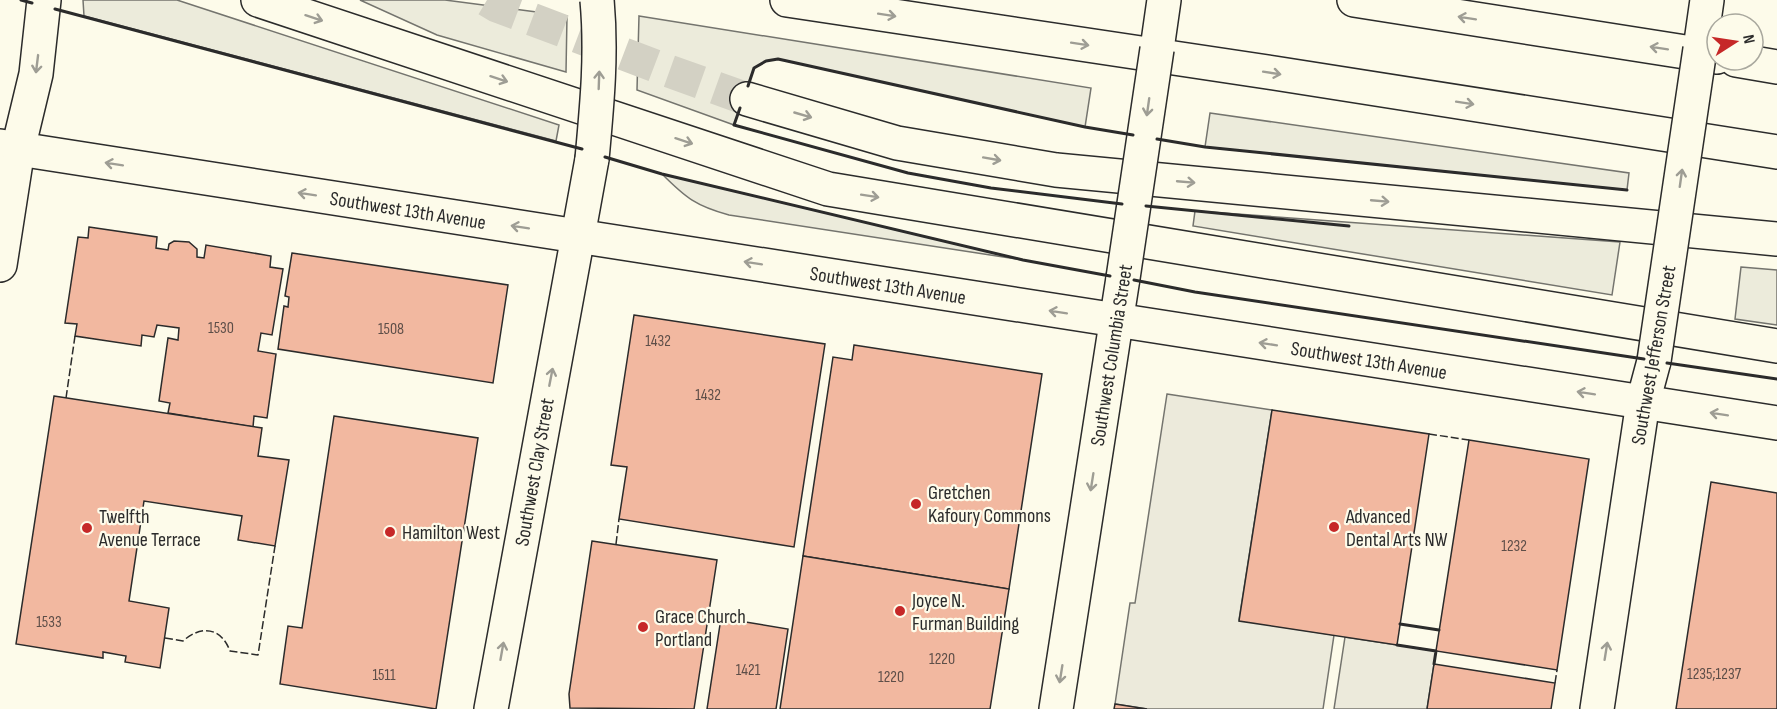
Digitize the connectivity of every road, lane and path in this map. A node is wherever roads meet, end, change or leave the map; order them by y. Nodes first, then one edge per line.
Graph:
1 (258, 0) edge
2 (597, 0) edge
3 (787, 0) edge
4 (1164, 0) edge
5 (1354, 0) edge
6 (1707, 0) edge
7 (44, 3) edge
8 (1705, 55) edge
9 (747, 99) tunnel mouth
10 (9, 148) edge
11 (1777, 152) edge
12 (578, 236) junction
13 (1777, 239) edge
14 (0, 265) edge
15 (1116, 320) junction
16 (1777, 346) edge
17 (1643, 402) junction
18 (1777, 423) edge
19 (491, 709) edge
20 (1056, 709) edge
21 (1597, 709) edge

1 -> 16 main road
12 -> 2 main road, Southwest Clay Street, bridge
3 -> 11 main road
4 -> 15 main road, Southwest Columbia Street, bridge
8 -> 5 main road
17 -> 6 main road, Southwest Jefferson Street, bridge
7 -> 10 main road
9 -> 13 main road
12 -> 10 main road, Southwest 13th Avenue
10 - 14 main road
15 -> 12 main road, Southwest 13th Avenue
19 -> 12 main road, Southwest Clay Street
17 -> 15 main road, Southwest 13th Avenue
15 -> 20 main road, Southwest Columbia Street
18 -> 17 main road, Southwest 13th Avenue
21 -> 17 main road, Southwest Jefferson Street

